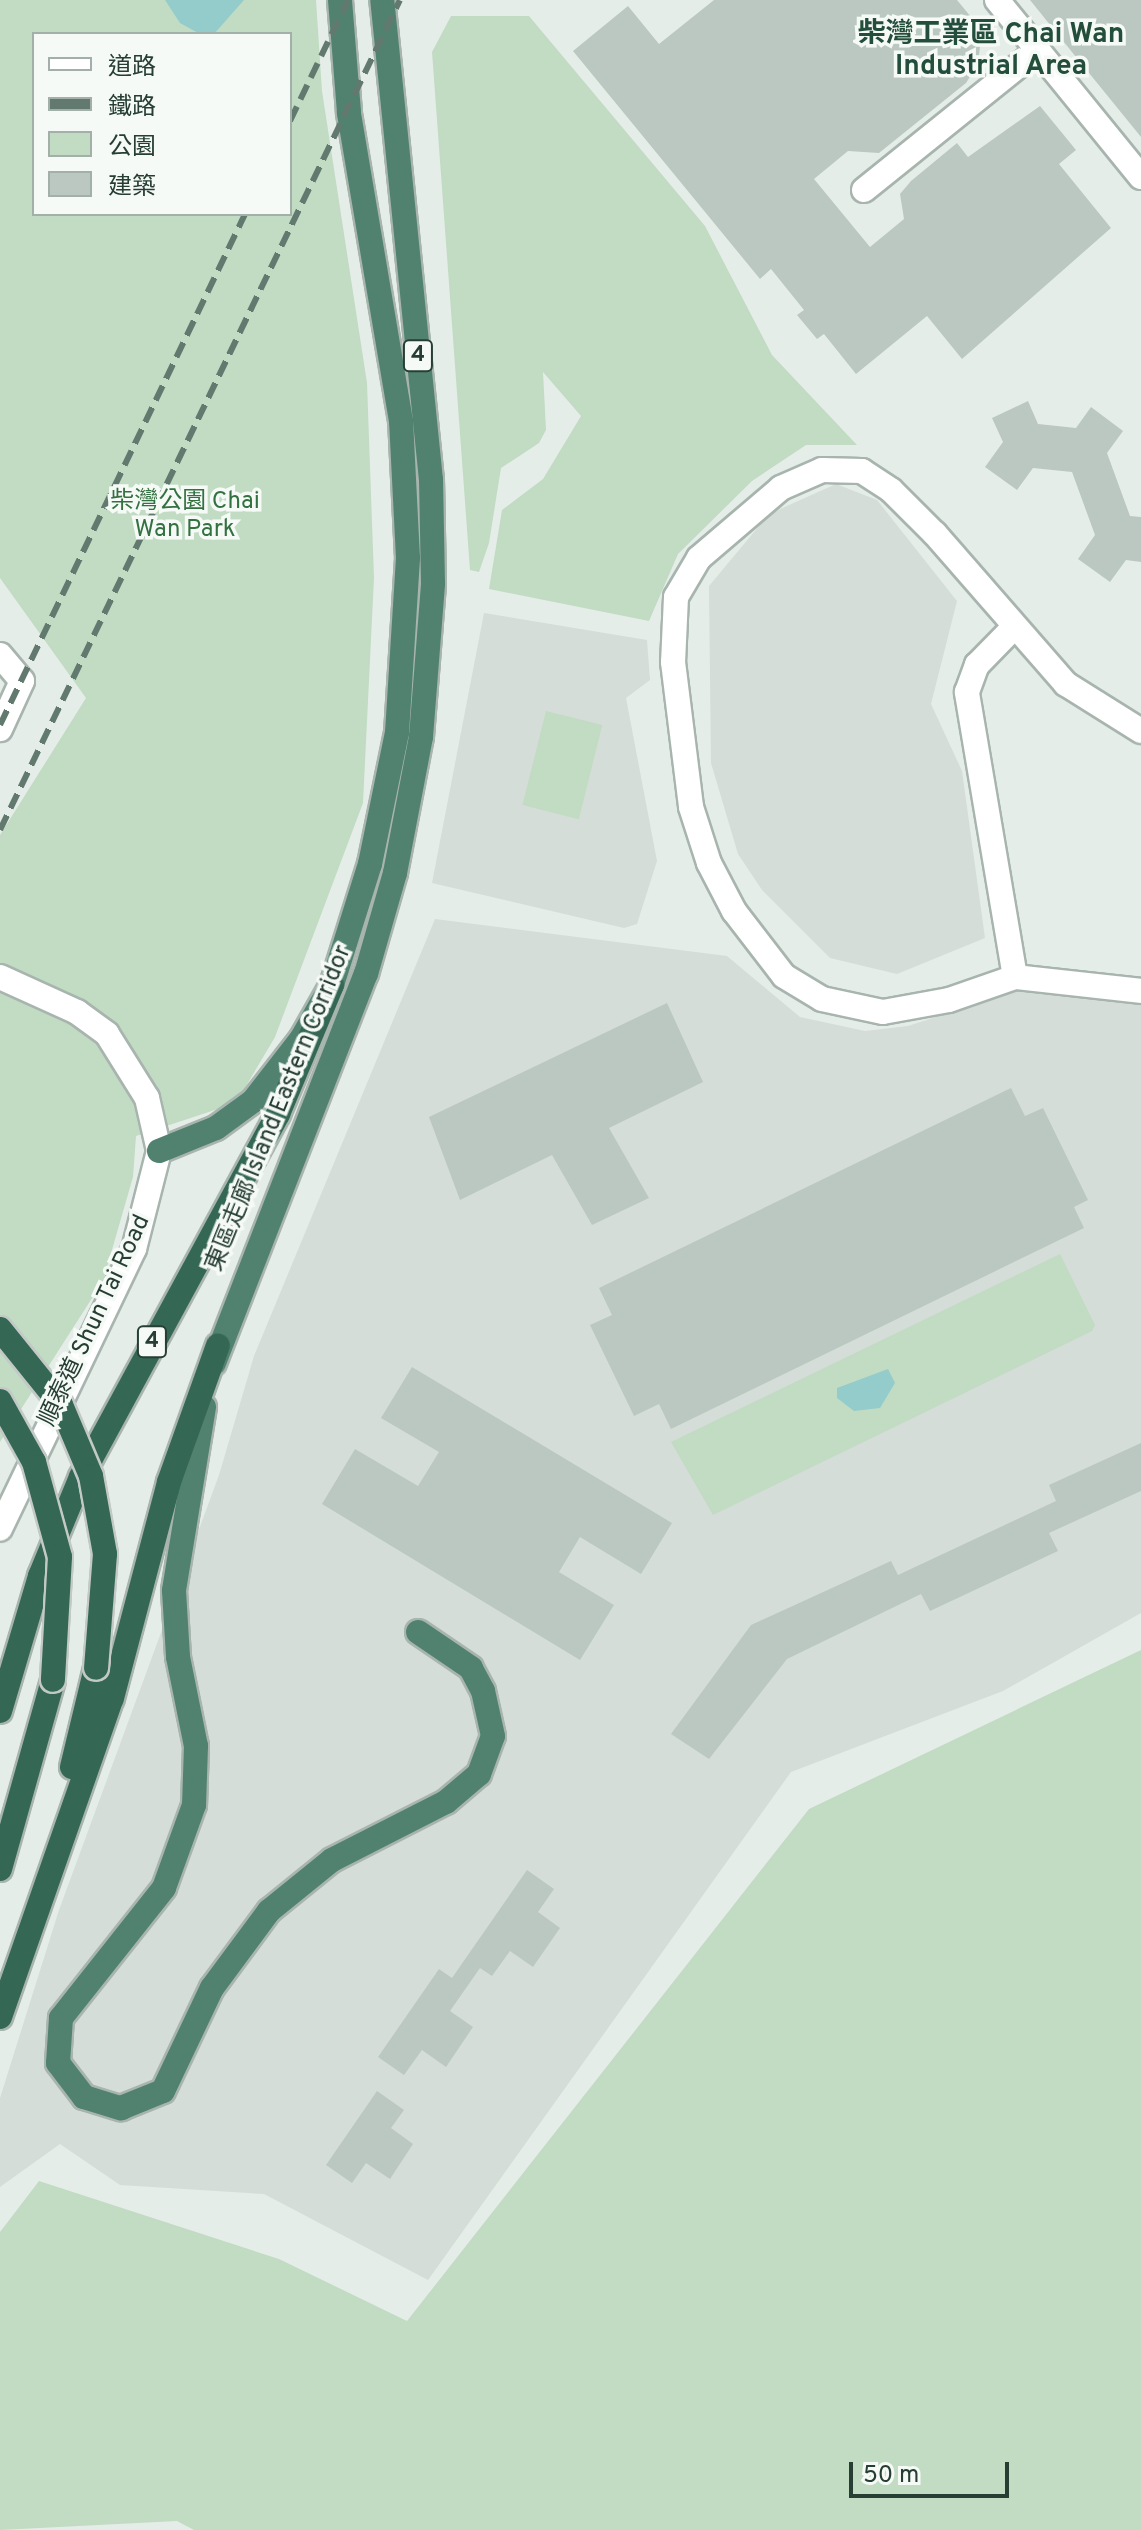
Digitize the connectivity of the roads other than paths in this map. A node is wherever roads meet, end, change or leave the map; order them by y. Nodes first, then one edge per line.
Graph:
1 (340, 0) edge
2 (382, 0) edge
3 (997, 0) edge
4 (1038, 50) junction
5 (1141, 177) edge
6 (864, 190) dead end
7 (1015, 626) junction
8 (0, 655) edge
9 (0, 729) edge
10 (1141, 731) edge
11 (4, 976) edge
12 (1015, 977) junction
13 (332, 985) junction
14 (1141, 991) edge
15 (159, 1151) junction
16 (0, 1329) edge
17 (218, 1345) junction
18 (0, 1401) edge
19 (0, 1529) edge
20 (418, 1632) dead end
21 (0, 1711) edge
22 (0, 1869) edge
23 (21, 1950) junction
24 (0, 2017) edge

1 - 13 highway, 東區走廊 Island Eastern Corridor / 4
2 - 17 highway, 東區走廊 Island Eastern Corridor / 4
3 - 4 street
4 - 5 street
4 - 6 street
7 - 10 street
7 - 12 street
7 - 12 street
8 - 9 street
11 - 15 street, 順泰道 Shun Tai Road
12 - 14 street
13 - 15 highway
13 - 21 highway, 東區走廊 Island Eastern Corridor / 4
15 - 19 street, 順泰道 Shun Tai Road
16 - 23 highway, bridge
17 - 20 highway
17 - 23 highway, 東區走廊 Island Eastern Corridor / 4
18 - 22 highway, bridge
23 - 24 highway, 東區走廊 Island Eastern Corridor / 4

